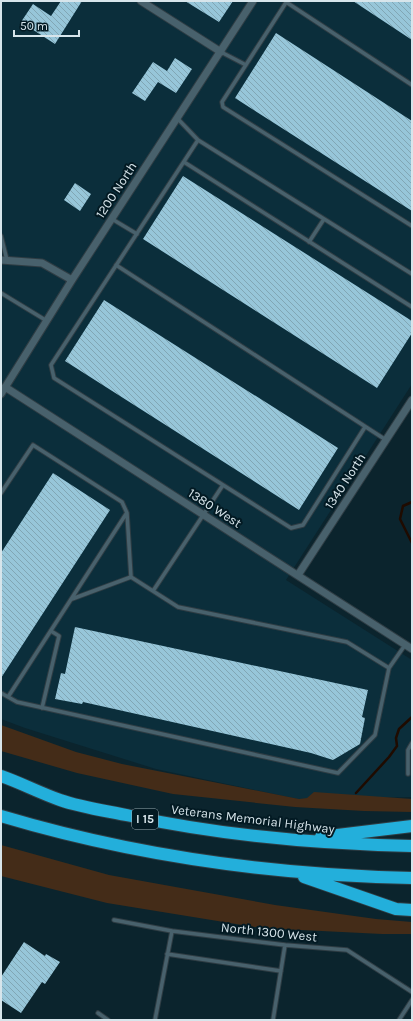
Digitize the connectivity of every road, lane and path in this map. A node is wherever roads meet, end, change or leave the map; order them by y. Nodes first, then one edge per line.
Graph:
1 (141, 1) edge
2 (253, 1) edge
3 (286, 1) edge
4 (221, 52) junction
5 (246, 65) junction
6 (412, 85) edge
7 (178, 118) junction
8 (198, 140) junction
9 (184, 162) junction
10 (112, 219) junction
11 (324, 219) junction
12 (412, 226) edge
13 (137, 234) junction
14 (1, 236) edge
15 (309, 242) junction
16 (4, 260) edge
17 (116, 265) junction
18 (412, 274) edge
19 (72, 280) junction
20 (1, 293) edge
21 (412, 307) edge
22 (46, 321) junction
23 (5, 387) junction
24 (1, 394) edge
25 (412, 400) edge
26 (366, 427) junction
27 (386, 440) junction
28 (223, 485) junction
29 (1, 493) edge
30 (127, 513) junction
31 (204, 514) junction
32 (298, 574) junction
33 (131, 577) junction
34 (153, 591) junction
35 (71, 599) junction
36 (51, 631) junction
37 (405, 645) junction
38 (412, 649) edge
39 (389, 668) junction
40 (1, 693) edge
41 (8, 698) junction
42 (42, 708) junction
43 (412, 743) edge
44 (408, 774) dead end
45 (1, 776) edge
46 (1, 816) edge
47 (412, 826) edge
48 (294, 840) junction
49 (412, 846) edge
50 (287, 871) junction
51 (412, 878) edge
52 (412, 910) edge
53 (114, 920) dead end
54 (172, 931) junction
55 (285, 945) junction
56 (168, 954) junction
57 (281, 971) junction
58 (412, 992) edge
59 (412, 1000) edge
60 (98, 1013) dead end
61 (108, 1020) edge
62 (155, 1020) edge
63 (273, 1020) edge
64 (399, 1020) edge

1 - 4 street
2 - 4 street, 1200 North
3 - 5 lane
3 - 6 lane
4 - 5 lane
4 - 7 street, 1200 North
5 - 12 lane
7 - 8 lane
7 - 10 street, 1200 North
8 - 9 lane
8 - 11 lane
9 - 13 lane
9 - 15 lane
10 - 13 lane
10 - 19 street, 1200 North
11 - 15 lane
11 - 18 lane
13 - 17 lane
14 - 16 lane
15 - 21 lane
16 - 19 street
17 - 26 lane
17 - 28 lane
19 - 22 street, 1200 North
20 - 22 lane
22 - 23 street, 1200 North
23 - 24 street, 1200 North
23 - 31 street, 1380 West
25 - 27 street, 1340 North
26 - 27 lane
26 - 28 lane
27 - 32 street, 1340 North
28 - 31 lane
29 - 30 lane
30 - 33 lane
30 - 35 lane
31 - 32 street, 1380 West
31 - 34 lane
32 - 37 street, 1380 West
33 - 34 lane
33 - 35 lane
34 - 39 lane
35 - 36 lane
36 - 41 lane
36 - 42 lane
37 - 38 street, 1380 West
37 - 39 lane
39 - 42 lane
40 - 41 lane
41 - 42 lane
43 - 44 lane
45 - 48 highway, Veterans Memorial Highway / I 15
46 - 50 highway, I 15
47 - 48 highway
48 - 49 highway, Veterans Memorial Highway / I 15
50 - 51 highway, I 15
50 - 52 highway
53 - 54 lane, North 1300 West
54 - 55 lane, North 1300 West
54 - 56 lane
55 - 57 lane
55 - 58 lane, North 1300 West
56 - 57 lane
56 - 62 lane
57 - 63 lane
59 - 64 lane
60 - 61 lane

